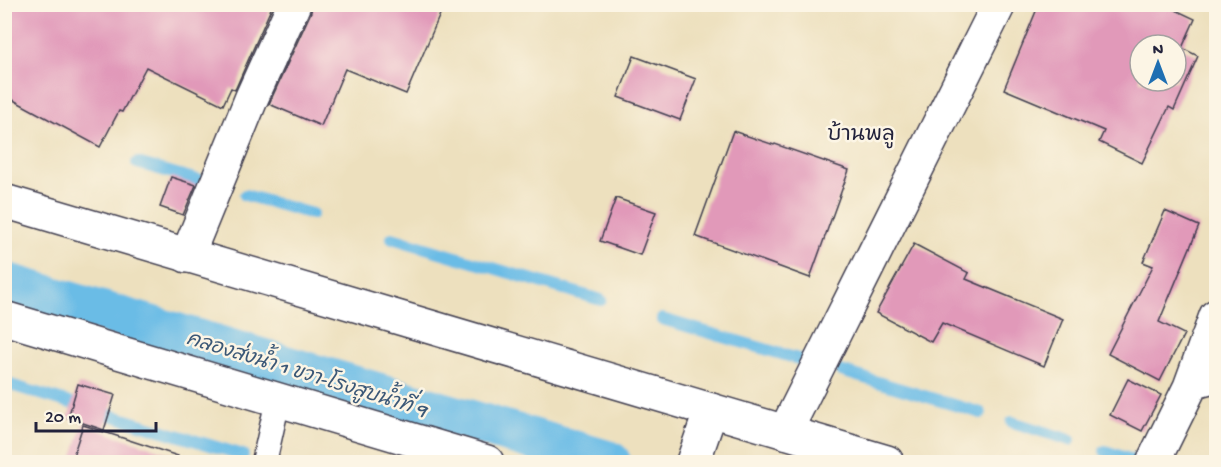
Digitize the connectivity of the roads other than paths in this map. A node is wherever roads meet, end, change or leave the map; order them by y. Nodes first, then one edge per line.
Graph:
1 (294, 4) edge
2 (999, 4) edge
3 (4, 201) edge
4 (187, 256) junction
5 (1216, 316) edge
6 (4, 318) edge
7 (1203, 383) edge
8 (278, 400) junction
9 (711, 410) junction
10 (784, 432) junction
11 (696, 453) edge
12 (264, 462) edge
13 (487, 462) edge
14 (887, 462) edge
15 (1153, 462) edge

1 - 4 street
2 - 10 street
3 - 4 street
4 - 9 street
5 - 7 street
6 - 8 street
7 - 15 street
8 - 12 lane
8 - 13 street
9 - 10 street
9 - 11 street
10 - 14 street

